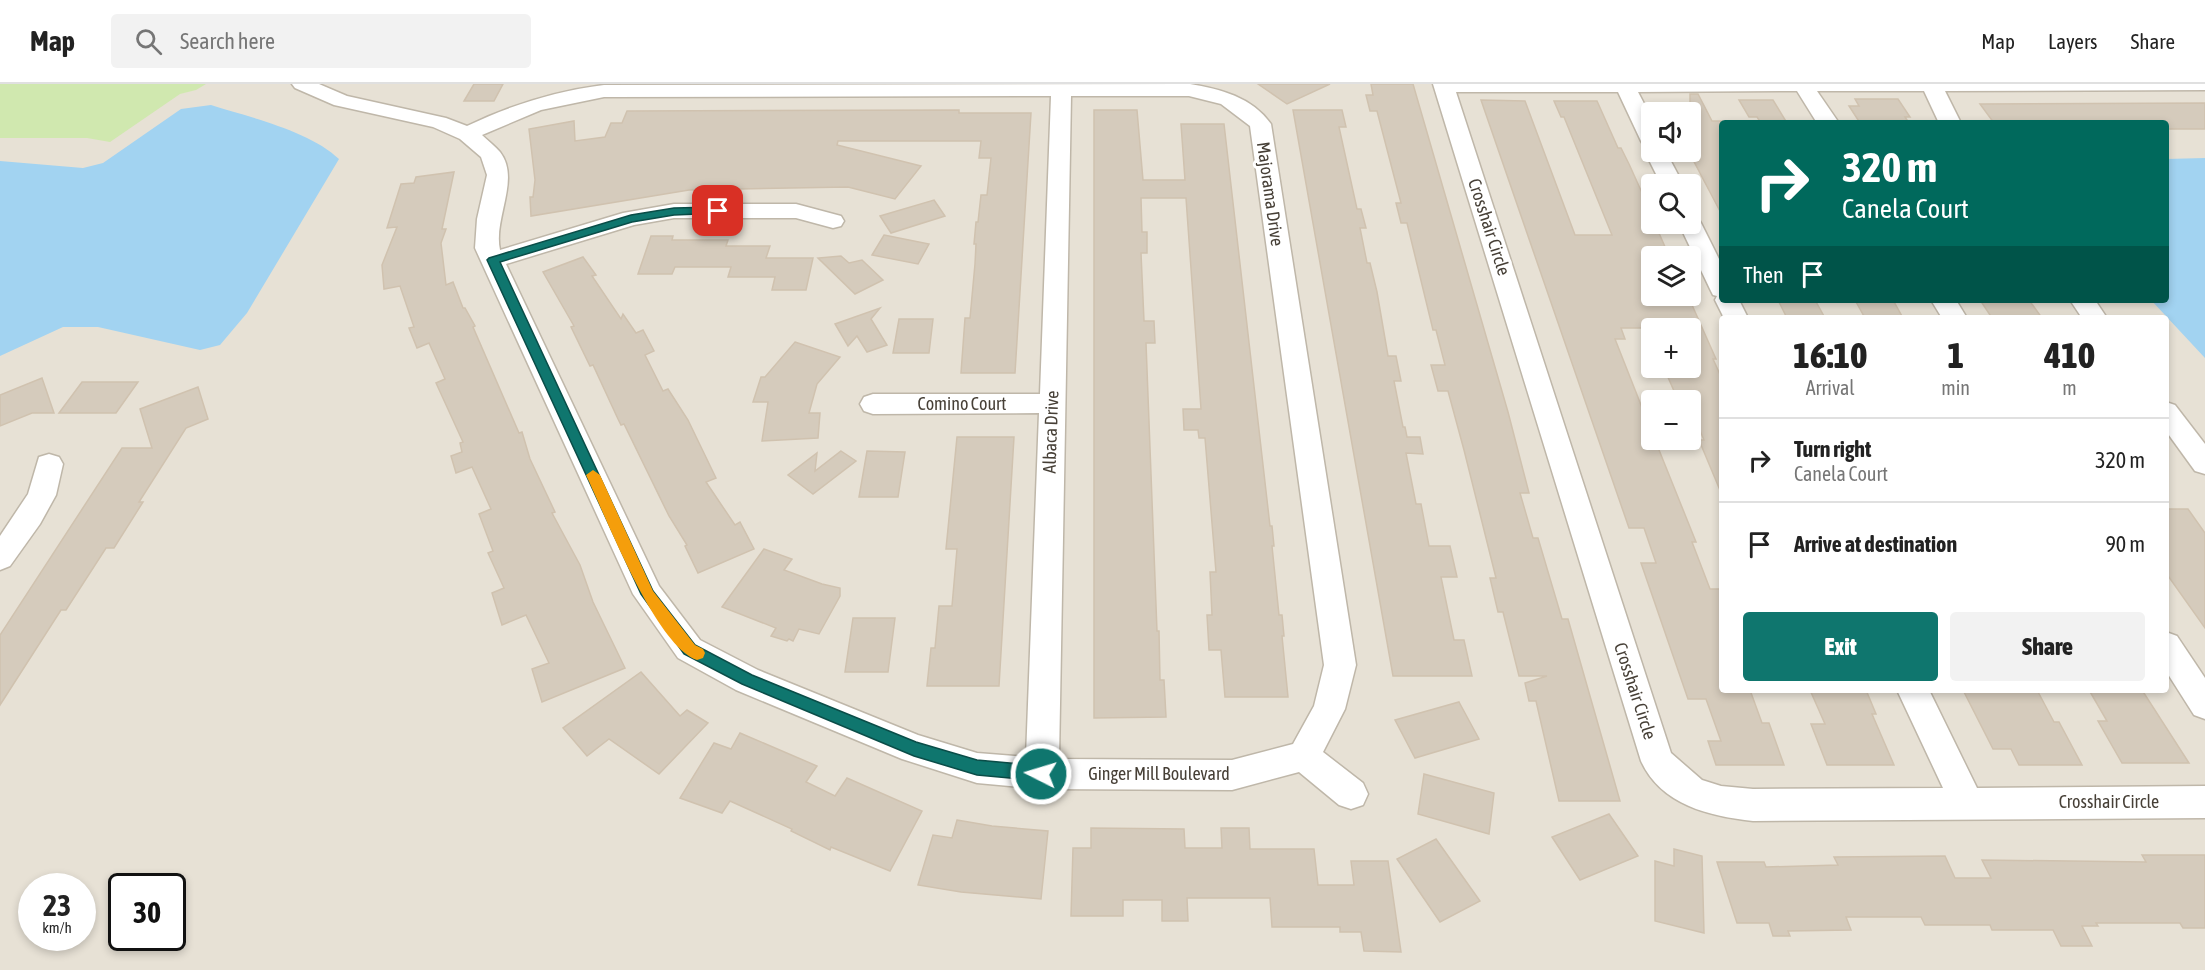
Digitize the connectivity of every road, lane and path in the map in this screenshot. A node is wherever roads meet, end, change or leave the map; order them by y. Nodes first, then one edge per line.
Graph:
1 (302, 84) edge
2 (1624, 84) edge
3 (1931, 84) edge
4 (2205, 84) edge
5 (1444, 85) edge
6 (1803, 85) edge
7 (1061, 90) junction
8 (1641, 119) edge
9 (1826, 120) edge
10 (1949, 120) edge
11 (468, 134) junction
12 (832, 222) dead end
13 (1695, 234) edge
14 (493, 260) junction
15 (1719, 283) edge
16 (2084, 303) edge
17 (2094, 315) edge
18 (1051, 403) junction
19 (873, 404) dead end
20 (2169, 416) edge
21 (49, 464) dead end
22 (2205, 464) edge
23 (0, 558) edge
24 (2169, 650) edge
25 (1914, 693) edge
26 (2205, 705) edge
27 (1304, 756) junction
28 (1041, 774) junction
29 (1351, 794) dead end
30 (2205, 802) edge
31 (1967, 803) junction

1 - 11 street, Ginger Mill Boulevard
2 - 5 street
2 - 6 street
2 - 8 street
3 - 4 street
3 - 6 street
3 - 10 street
5 - 31 street, Crosshair Circle
6 - 9 street
7 - 11 street, Majorama Drive
7 - 18 street, Albaca Drive
7 - 27 street, Majorama Drive
11 - 14 street, Ginger Mill Boulevard
12 - 14 street
13 - 15 street
14 - 28 street, Ginger Mill Boulevard
16 - 17 street
18 - 19 street, Comino Court
18 - 28 street, Albaca Drive
20 - 22 street
21 - 23 street
24 - 26 street
25 - 31 street
27 - 28 street, Ginger Mill Boulevard
27 - 29 street
30 - 31 street, Crosshair Circle

